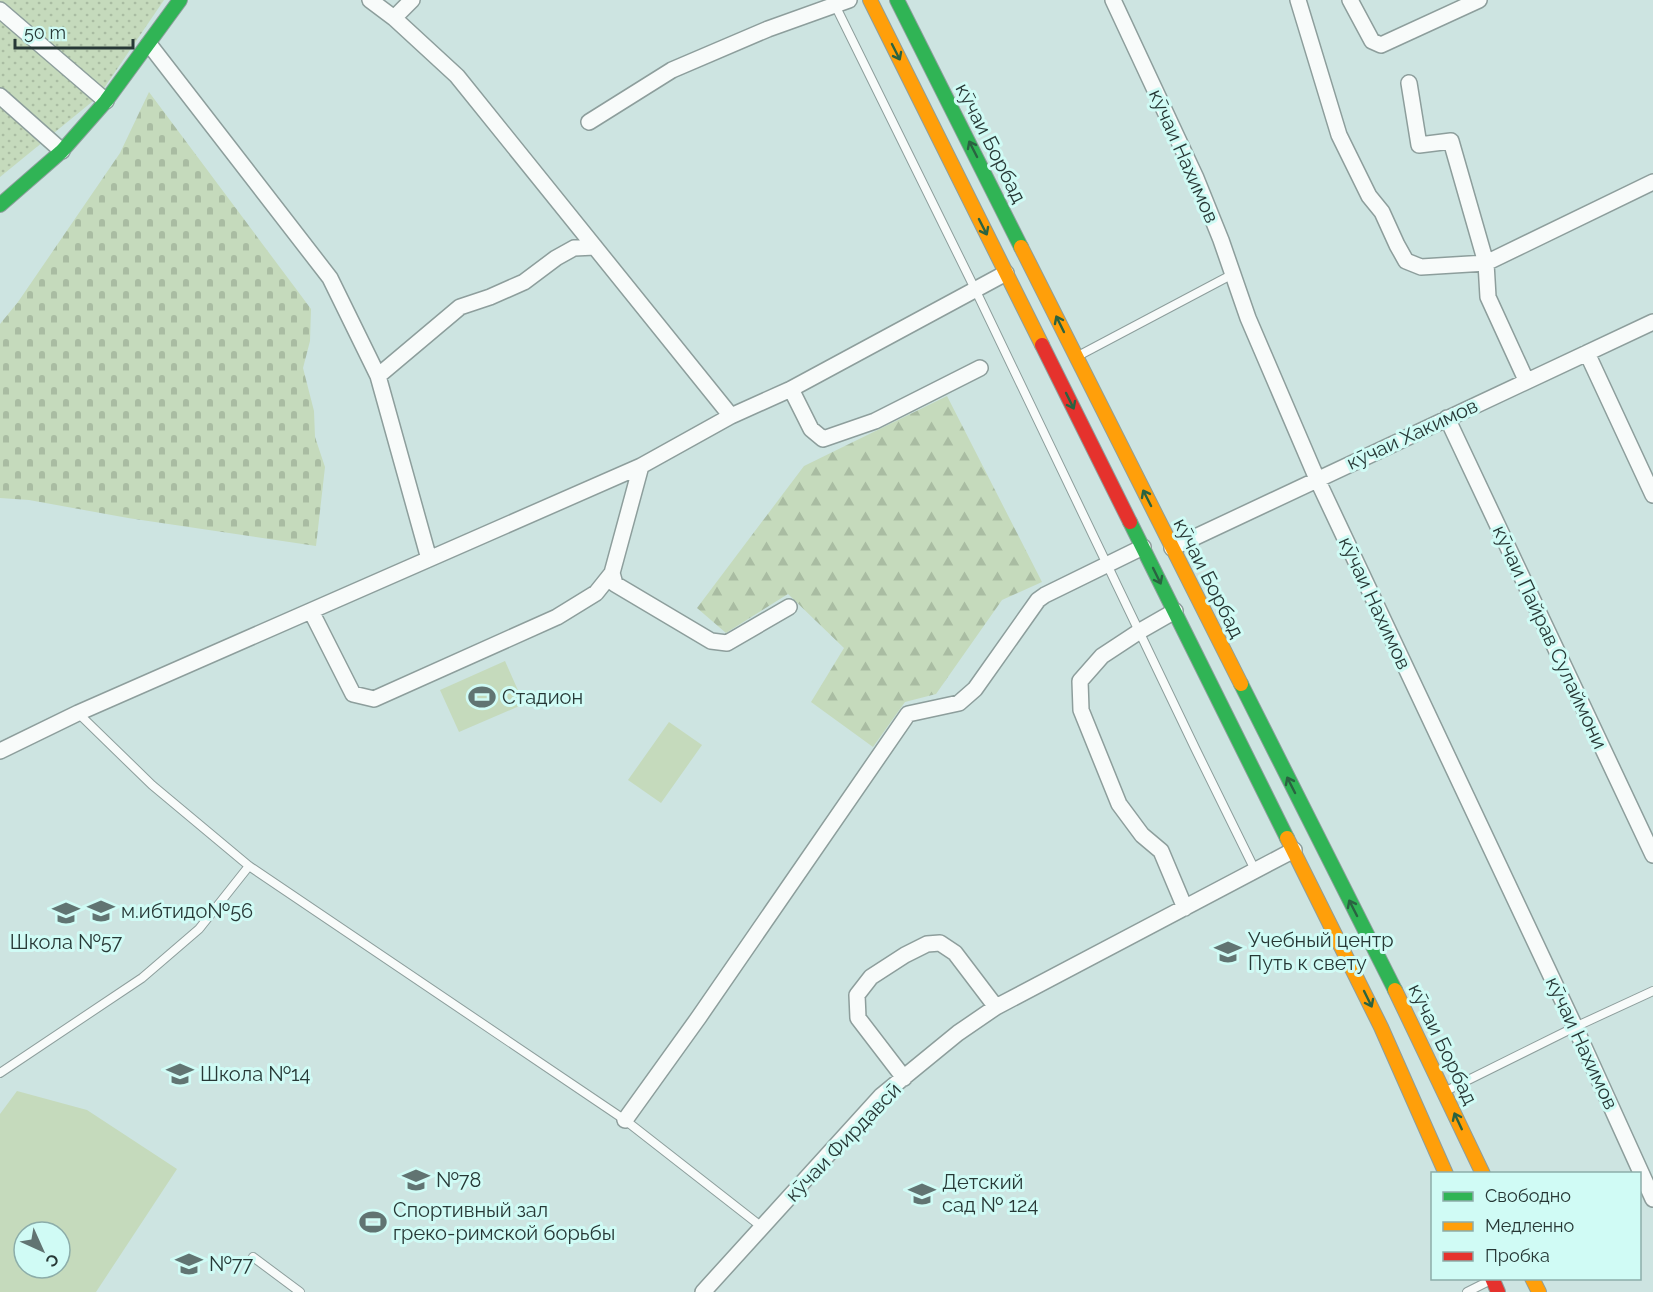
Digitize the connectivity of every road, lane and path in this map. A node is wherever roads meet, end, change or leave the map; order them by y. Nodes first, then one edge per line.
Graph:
1 (180, 0) edge
2 (370, 0) edge
3 (412, 0) edge
4 (870, 0) edge
5 (897, 0) edge
6 (1113, 0) edge
7 (1298, 0) edge
8 (1350, 0) edge
9 (1479, 0) edge
10 (842, 3) edge
11 (0, 10) edge
12 (394, 18) junction
13 (149, 44) junction
14 (1409, 82) dead end
15 (0, 96) edge
16 (106, 101) junction
17 (589, 122) dead end
18 (62, 152) junction
19 (1653, 182) edge
20 (0, 205) edge
21 (595, 247) junction
22 (1486, 263) junction
23 (1006, 273) junction
24 (1233, 274) junction
25 (975, 289) junction
26 (1653, 322) edge
27 (1587, 352) junction
28 (1076, 357) junction
29 (980, 368) dead end
30 (378, 376) junction
31 (1526, 380) junction
32 (791, 389) junction
33 (731, 416) junction
34 (1447, 418) junction
35 (641, 466) junction
36 (1317, 479) junction
37 (1653, 495) edge
38 (1143, 547) junction
39 (1172, 548) junction
40 (429, 559) junction
41 (1108, 566) junction
42 (612, 573) junction
43 (789, 607) dead end
44 (310, 611) junction
45 (1174, 611) junction
46 (1140, 631) junction
47 (78, 713) junction
48 (0, 751) edge
49 (1294, 850) junction
50 (1653, 855) edge
51 (249, 866) junction
52 (1255, 870) junction
53 (1185, 908) junction
54 (1374, 952) junction
55 (1350, 964) junction
56 (1653, 991) edge
57 (996, 1007) junction
58 (1408, 1017) junction
59 (1382, 1027) junction
60 (1575, 1027) junction
61 (0, 1073) edge
62 (904, 1078) junction
63 (1445, 1091) junction
64 (625, 1120) junction
65 (1446, 1172) edge
66 (1483, 1172) edge
67 (1641, 1172) edge
68 (1641, 1173) edge
69 (1653, 1199) edge
70 (762, 1227) junction
71 (253, 1257) dead end
72 (1494, 1283) edge
73 (300, 1292) edge
74 (703, 1292) edge
75 (1467, 1292) edge

1 - 13 main road
2 - 12 street
3 - 12 street
4 -> 23 main road
28 -> 5 main road, кӯчаи Борбад
6 - 24 street, кӯчаи Нахимов
7 - 22 street
8 - 9 street
10 - 17 street
10 - 25 lane
11 - 16 street
12 - 21 street
13 - 16 main road
13 - 30 street
14 - 22 street
15 - 18 street
16 - 18 main road
18 - 20 main road
19 - 22 street
21 - 30 street
21 - 33 street
22 - 31 street
23 - 25 street
23 -> 38 main road
24 - 28 lane
24 - 36 street, кӯчаи Нахимов
25 - 32 street
25 - 41 lane
26 - 27 street, кӯчаи Хакимов
27 - 31 street, кӯчаи Хакимов
27 - 37 street
39 -> 28 main road, кӯчаи Борбад
29 - 32 street
30 - 40 street
31 - 34 street, кӯчаи Хакимов
32 - 33 street
33 - 35 street
34 - 36 street, кӯчаи Хакимов
34 - 50 street, кӯчаи Пайрав Сулаймони
35 - 40 street
35 - 42 street
36 - 39 street, кӯчаи Хакимов
36 - 60 street, кӯчаи Нахимов
38 - 41 street
38 -> 45 main road
54 -> 39 main road, кӯчаи Борбад
40 - 44 street
41 - 46 lane
41 - 64 street
42 - 43 street
42 - 44 street
44 - 47 street
45 - 46 street
45 - 49 main road
46 - 52 lane
46 - 53 street
47 - 48 street
47 - 51 lane
49 - 52 street, кӯчаи Фирдавсӣ
49 - 55 main road
51 - 61 lane
51 - 64 lane
52 - 53 street, кӯчаи Фирдавсӣ
53 - 57 street, кӯчаи Фирдавсӣ
54 - 55 main road
54 - 58 main road, кӯчаи Борбад
55 -> 59 main road
56 - 60 lane
57 - 62 street, кӯчаи Фирдавсӣ
57 - 62 street
58 - 59 main road
58 - 63 main road, кӯчаи Борбад
59 - 65 main road
60 - 63 lane
60 - 67 street, кӯчаи Нахимов
62 - 70 street, кӯчаи Фирдавсӣ
66 -> 63 main road, кӯчаи Борбад
64 - 70 lane
68 - 69 street, кӯчаи Нахимов
70 - 74 street, кӯчаи Фирдавсӣ
71 - 73 lane
72 - 75 lane

